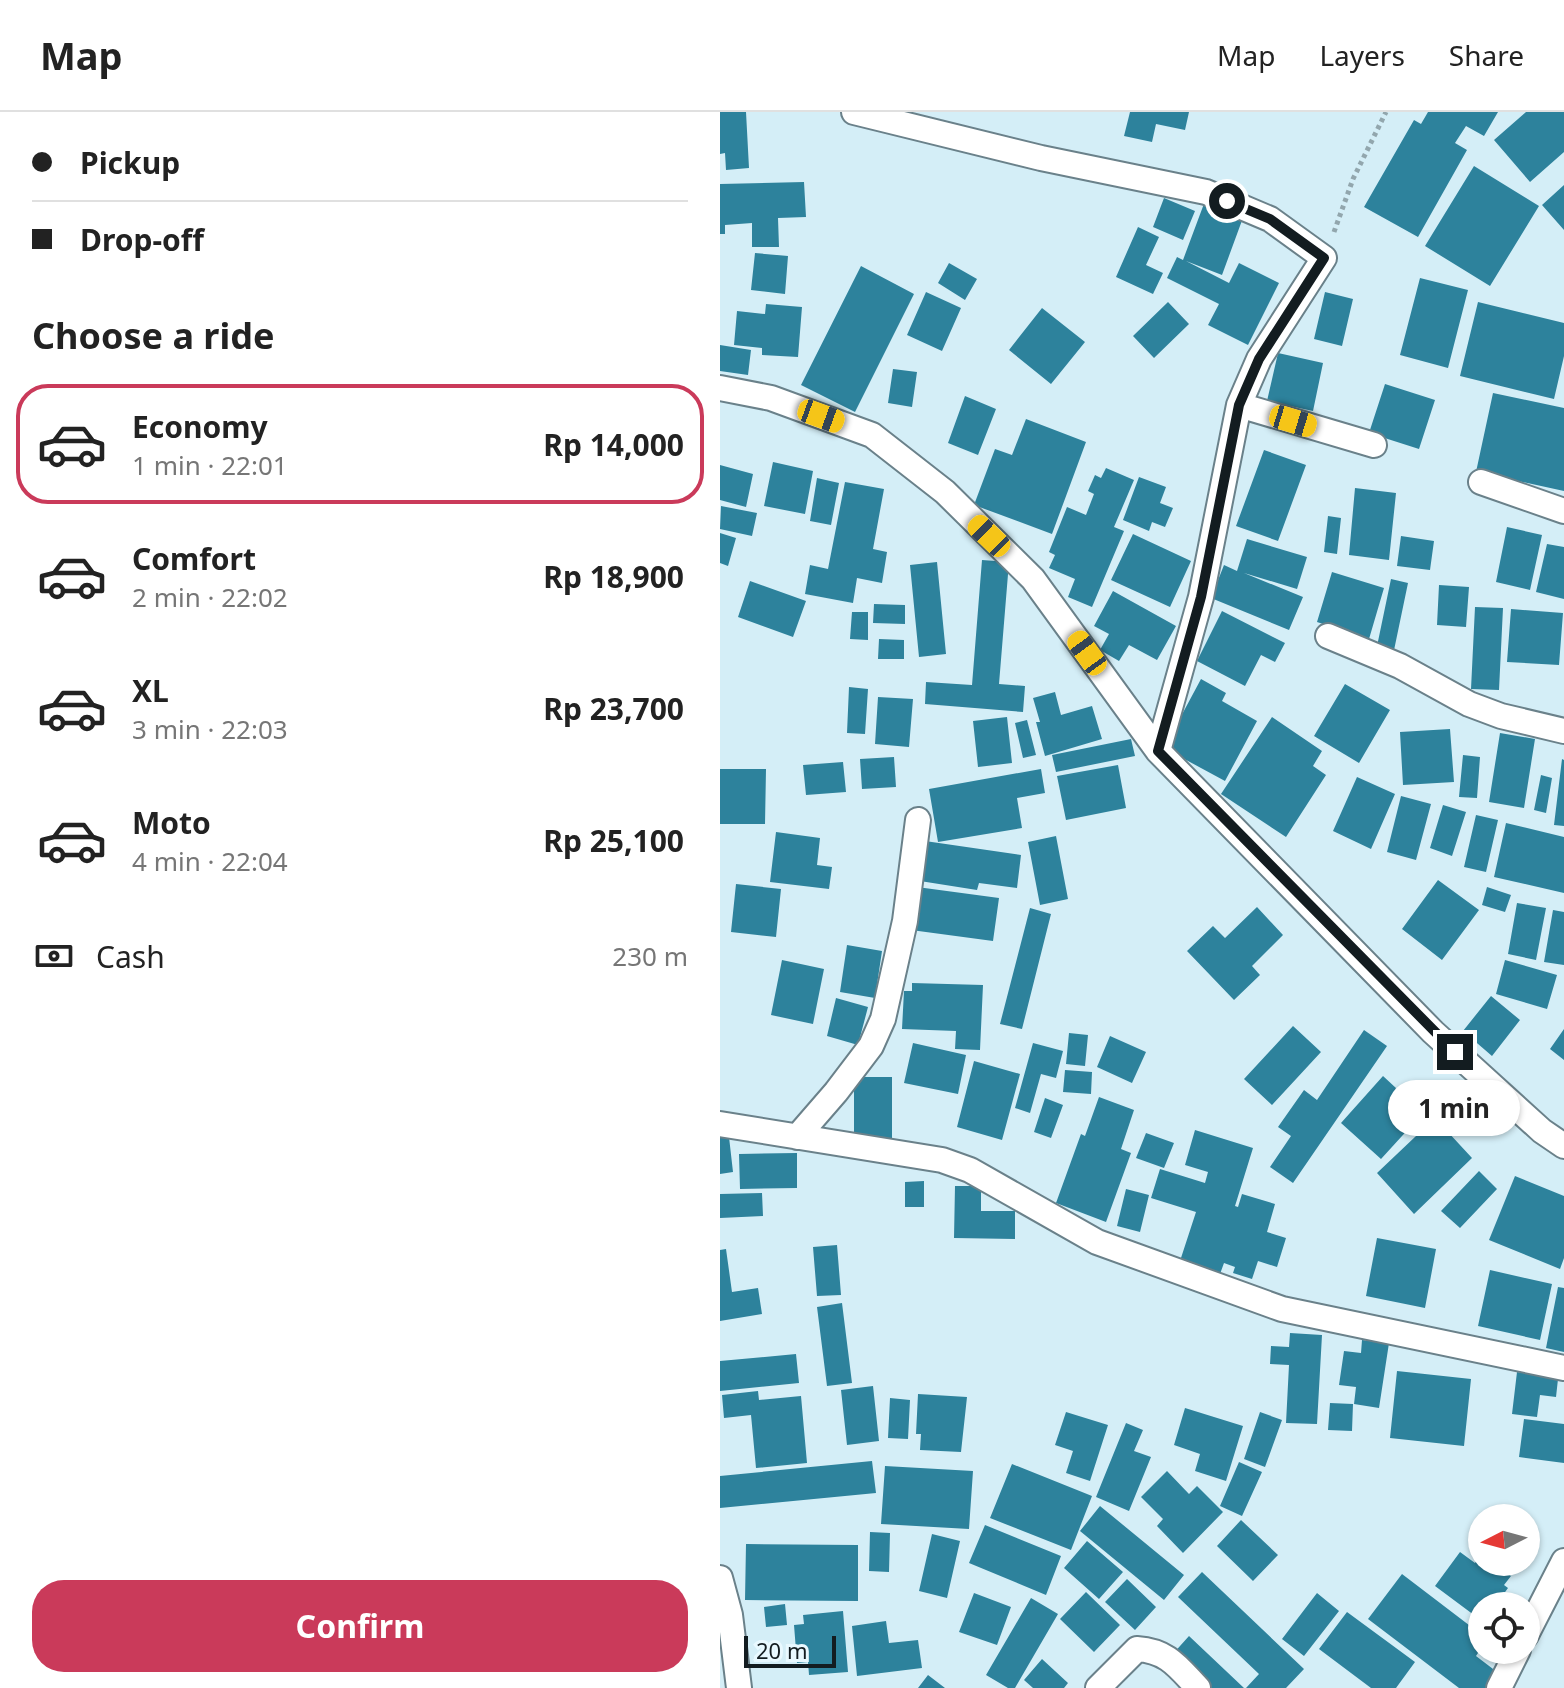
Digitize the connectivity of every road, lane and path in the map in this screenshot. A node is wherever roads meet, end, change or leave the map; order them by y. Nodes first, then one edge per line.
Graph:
1 (854, 112) edge
2 (1386, 112) edge
3 (1324, 258) junction
4 (720, 388) edge
5 (1239, 405) junction
6 (1374, 445) dead end
7 (1481, 482) dead end
8 (1564, 511) edge
9 (1328, 636) dead end
10 (1564, 731) edge
11 (1158, 751) junction
12 (918, 820) dead end
13 (720, 1124) edge
14 (797, 1137) junction
15 (1564, 1146) edge
16 (1564, 1368) edge
17 (1564, 1561) edge
18 (720, 1578) edge
19 (1540, 1608) edge
20 (1511, 1664) edge
21 (739, 1688) edge
22 (1098, 1688) edge
23 (1198, 1688) edge
24 (1499, 1688) edge

1 - 3 street
2 - 3 path
3 - 5 street
4 - 11 street
5 - 6 street
5 - 11 street
7 - 8 street
9 - 10 street
11 - 15 street
12 - 14 street
13 - 14 street
14 - 16 street
17 - 19 street
18 - 21 street
20 - 24 street
22 - 23 street

